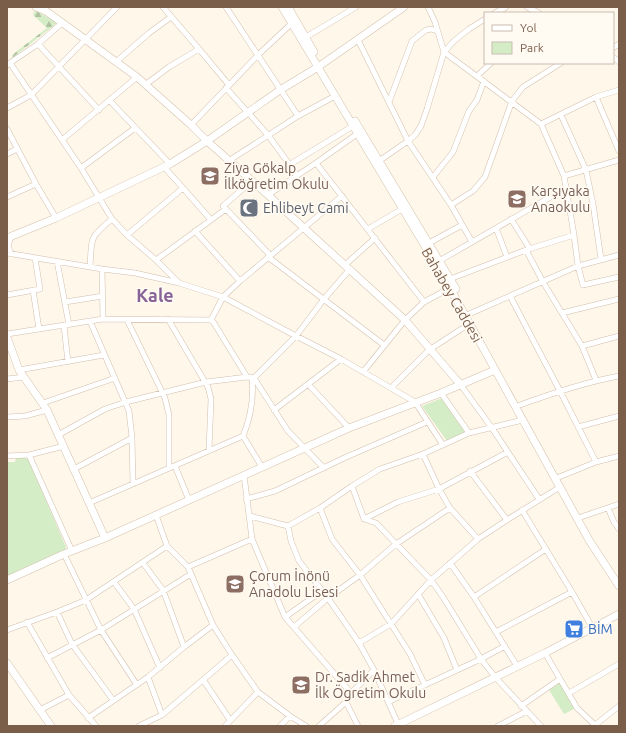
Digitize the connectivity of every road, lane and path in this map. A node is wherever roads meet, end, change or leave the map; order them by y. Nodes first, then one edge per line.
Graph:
1 (36, 7) edge
2 (117, 7) edge
3 (226, 7) edge
4 (282, 7) edge
5 (288, 7) edge
6 (356, 7) edge
7 (404, 7) edge
8 (428, 7) edge
9 (506, 7) edge
10 (527, 7) edge
11 (164, 8) edge
12 (45, 9) edge
13 (538, 10) edge
14 (497, 12) edge
15 (171, 17) junction
16 (484, 20) edge
17 (62, 23) junction
18 (291, 24) junction
19 (437, 31) junction
20 (306, 37) junction
21 (86, 39) junction
22 (358, 40) junction
23 (38, 44) junction
24 (199, 48) junction
25 (444, 52) junction
26 (258, 55) junction
27 (116, 62) junction
28 (8, 64) edge
29 (490, 64) edge
30 (559, 64) edge
31 (58, 66) junction
32 (320, 66) junction
33 (477, 76) junction
34 (137, 77) junction
35 (484, 81) junction
36 (145, 86) junction
37 (227, 86) junction
38 (280, 90) junction
39 (619, 90) edge
40 (31, 95) junction
41 (335, 96) junction
42 (596, 97) junction
43 (110, 101) junction
44 (512, 101) junction
45 (389, 102) junction
46 (7, 108) edge
47 (99, 110) junction
48 (248, 112) junction
49 (561, 115) junction
50 (298, 116) junction
51 (541, 124) junction
52 (191, 125) junction
53 (352, 126) junction
54 (135, 128) junction
55 (7, 129) edge
56 (357, 134) junction
57 (268, 135) junction
58 (62, 140) junction
59 (206, 141) junction
60 (408, 141) junction
61 (17, 149) junction
62 (619, 151) edge
63 (7, 154) edge
64 (230, 160) junction
65 (619, 160) edge
66 (379, 161) junction
67 (316, 163) junction
68 (289, 165) junction
69 (167, 166) junction
70 (81, 168) junction
71 (586, 170) junction
72 (297, 175) junction
73 (564, 176) junction
74 (433, 177) junction
75 (252, 181) junction
76 (36, 184) junction
77 (183, 188) junction
78 (566, 188) junction
79 (268, 195) junction
80 (342, 196) junction
81 (7, 197) edge
82 (99, 198) junction
83 (452, 205) junction
84 (226, 209) junction
85 (402, 209) junction
86 (56, 218) junction
87 (112, 218) junction
88 (211, 220) junction
89 (511, 220) junction
90 (462, 224) junction
91 (304, 228) junction
92 (496, 228) junction
93 (368, 229) junction
94 (195, 232) junction
95 (574, 234) junction
96 (127, 236) junction
97 (9, 237) edge
98 (375, 238) junction
99 (472, 242) junction
100 (429, 244) junction
101 (528, 249) junction
102 (9, 254) edge
103 (619, 255) edge
104 (269, 256) junction
105 (507, 257) junction
106 (35, 258) junction
107 (601, 259) junction
108 (156, 260) junction
109 (440, 261) junction
110 (57, 262) junction
111 (90, 266) junction
112 (578, 266) junction
113 (347, 267) junction
114 (102, 269) junction
115 (619, 277) edge
116 (450, 279) junction
117 (240, 281) junction
118 (543, 282) junction
119 (179, 283) junction
120 (450, 288) junction
121 (33, 290) junction
122 (7, 295) edge
123 (103, 296) junction
124 (510, 296) junction
125 (223, 297) junction
126 (324, 299) junction
127 (619, 299) edge
128 (65, 302) junction
129 (424, 302) junction
130 (562, 313) junction
131 (469, 314) junction
132 (103, 319) junction
133 (168, 319) junction
134 (127, 320) junction
135 (211, 320) junction
136 (405, 320) junction
137 (90, 321) junction
138 (469, 324) junction
139 (66, 325) junction
140 (40, 329) junction
141 (7, 334) edge
142 (296, 336) junction
143 (619, 336) edge
144 (7, 337) edge
145 (384, 345) junction
146 (582, 346) junction
147 (429, 350) junction
148 (104, 355) junction
149 (341, 359) junction
150 (68, 362) junction
151 (19, 370) junction
152 (495, 370) junction
153 (363, 372) junction
154 (619, 376) edge
155 (24, 377) junction
156 (114, 378) junction
157 (251, 378) junction
158 (7, 379) edge
159 (596, 380) junction
160 (206, 382) junction
161 (308, 384) junction
162 (460, 384) junction
163 (390, 388) junction
164 (560, 391) junction
165 (162, 393) junction
166 (441, 393) junction
167 (126, 402) junction
168 (415, 402) junction
169 (43, 403) junction
170 (520, 405) junction
171 (47, 410) junction
172 (274, 410) junction
173 (619, 416) edge
174 (7, 417) edge
175 (523, 420) junction
176 (427, 422) junction
177 (578, 427) junction
178 (349, 428) junction
179 (492, 428) junction
180 (469, 434) junction
181 (58, 435) junction
182 (243, 436) junction
183 (132, 438) junction
184 (443, 444) junction
185 (64, 446) junction
186 (305, 449) junction
187 (209, 450) junction
188 (508, 452) junction
189 (423, 454) junction
190 (29, 455) junction
191 (7, 456) edge
192 (619, 456) edge
193 (596, 462) junction
194 (175, 466) junction
195 (262, 467) junction
196 (169, 468) junction
197 (324, 468) junction
198 (74, 469) junction
199 (470, 471) junction
200 (244, 475) junction
201 (559, 477) junction
202 (132, 484) junction
203 (352, 486) junction
204 (560, 487) junction
205 (438, 489) junction
206 (246, 499) junction
207 (539, 499) junction
208 (189, 500) junction
209 (89, 503) junction
210 (619, 504) edge
211 (320, 508) junction
212 (450, 508) junction
213 (608, 508) junction
214 (522, 510) junction
215 (156, 515) junction
216 (250, 516) junction
217 (581, 517) junction
218 (364, 519) junction
219 (507, 520) junction
220 (288, 526) junction
221 (619, 529) edge
222 (105, 538) junction
223 (252, 539) junction
224 (478, 539) junction
225 (396, 544) junction
226 (167, 546) junction
227 (546, 549) junction
228 (72, 551) junction
229 (64, 554) junction
230 (143, 563) junction
231 (450, 563) junction
232 (188, 567) junction
233 (190, 574) junction
234 (360, 575) junction
235 (618, 575) edge
236 (7, 580) edge
237 (431, 580) junction
238 (114, 582) junction
239 (619, 586) edge
240 (163, 590) junction
241 (322, 590) junction
242 (572, 592) junction
243 (418, 594) junction
244 (474, 597) junction
245 (328, 598) junction
246 (86, 600) junction
247 (619, 608) edge
248 (134, 610) junction
249 (57, 612) junction
250 (619, 614) edge
251 (285, 617) junction
252 (607, 620) junction
253 (27, 622) junction
254 (391, 624) junction
255 (213, 625) junction
256 (294, 627) junction
257 (592, 628) junction
258 (7, 630) edge
259 (101, 630) junction
260 (496, 632) junction
261 (359, 642) junction
262 (72, 644) junction
263 (505, 646) junction
264 (184, 647) junction
265 (545, 653) junction
266 (232, 656) junction
267 (46, 658) junction
268 (482, 659) junction
269 (7, 663) edge
270 (619, 664) edge
271 (517, 666) junction
272 (160, 668) junction
273 (374, 670) junction
274 (457, 670) junction
275 (148, 677) junction
276 (495, 677) junction
277 (560, 678) junction
278 (204, 680) junction
279 (137, 685) junction
280 (425, 685) junction
281 (258, 692) junction
282 (569, 693) junction
283 (352, 694) junction
284 (70, 695) junction
285 (113, 700) junction
286 (346, 702) junction
287 (388, 702) junction
288 (521, 706) junction
289 (619, 706) edge
290 (40, 710) junction
291 (527, 711) junction
292 (162, 715) junction
293 (290, 716) junction
294 (88, 718) junction
295 (230, 720) junction
296 (396, 725) edge
297 (51, 726) edge
298 (96, 726) edge
299 (140, 726) edge
300 (225, 726) edge
301 (280, 726) edge
302 (306, 726) edge
303 (319, 726) edge
304 (358, 726) edge
305 (498, 726) edge
306 (541, 726) edge
307 (596, 726) edge

1 - 12 street
2 - 21 street
3 - 26 street
4 - 18 street, Bahabey Caddesi
5 - 20 street, Bahabey Caddesi
6 - 20 street
7 - 22 street
8 - 19 street
9 - 14 street
10 - 13 street
11 - 15 street
12 - 17 street
15 - 24 street
15 - 27 street
16 - 25 street
17 - 21 street
17 - 23 street
18 - 26 street
18 - 32 street, Bahabey Caddesi
19 - 25 street
19 - 45 street
20 - 32 street, Bahabey Caddesi
21 - 27 street
21 - 31 street
22 - 32 street
22 - 45 street
23 - 28 street
23 - 31 street
24 - 36 street
24 - 37 street
25 - 33 street
25 - 60 street
26 - 37 street
26 - 38 street
27 - 34 street
28 - 40 street
29 - 33 street
30 - 44 street
31 - 40 street
31 - 47 street
32 - 38 street
32 - 41 street, Bahabey Caddesi
32 - 66 street, Bahabey Caddesi
33 - 35 street
34 - 36 street
34 - 43 street
35 - 44 street
35 - 74 street
36 - 52 street
37 - 48 street
37 - 52 street
38 - 48 street
38 - 50 street
39 - 42 street
40 - 46 street
40 - 58 street
41 - 50 street
41 - 53 street, Bahabey Caddesi
42 - 49 street
42 - 62 street
43 - 47 street
43 - 54 street
44 - 51 street
44 - 83 street
45 - 60 street
47 - 58 street
48 - 57 street
48 - 59 street
49 - 51 street
49 - 71 street
50 - 57 street
51 - 73 street
52 - 59 street
53 - 56 street, Bahabey Caddesi
53 - 68 street
54 - 69 street
54 - 70 street
55 - 61 street
56 - 67 street
56 - 85 street, Bahabey Caddesi
57 - 64 street
57 - 68 street
58 - 70 street
59 - 64 street
59 - 69 street
60 - 66 street
60 - 74 street
61 - 63 street
61 - 76 street
64 - 75 street
65 - 71 street
66 - 100 street, Bahabey Caddesi
67 - 72 street
67 - 80 street
68 - 72 street
69 - 77 street
69 - 82 street
70 - 82 street
71 - 73 street
71 - 107 street
72 - 79 street
73 - 78 street
74 - 83 street
75 - 79 street
75 - 84 street
76 - 81 street
76 - 86 street
77 - 88 street
77 - 96 street
78 - 89 street
78 - 95 street
79 - 91 street
80 - 91 street
80 - 93 street
82 - 86 street
82 - 87 street
83 - 90 street
84 - 88 street
84 - 104 street
85 - 93 street
85 - 120 street, Bahabey Caddesi
86 - 97 street
87 - 96 street
87 - 111 street
88 - 94 street
89 - 92 street
89 - 101 street
90 - 99 street
90 - 100 street
91 - 104 street
91 - 113 street
92 - 99 street
92 - 105 street
93 - 98 street
94 - 108 street
94 - 117 street
95 - 101 street
95 - 112 street
96 - 108 street
97 - 102 street
98 - 113 street
98 - 129 street
99 - 109 street
100 - 109 street, Bahabey Caddesi
101 - 105 street
101 - 118 street
102 - 106 street
103 - 107 street
104 - 117 street
104 - 126 street
105 - 116 street
106 - 110 street
106 - 121 street
107 - 112 street
108 - 119 street
109 - 116 street, Bahabey Caddesi
110 - 111 street
110 - 128 street
111 - 114 street
112 - 115 street
112 - 118 street
113 - 126 street
113 - 136 street
114 - 119 street
114 - 123 street
116 - 131 street, Bahabey Caddesi
117 - 125 street
118 - 124 street
118 - 130 street
119 - 125 street
120 - 129 street
120 - 138 street, Bahabey Caddesi
121 - 122 street
121 - 140 street
123 - 128 street
123 - 132 street
124 - 131 street
124 - 164 street
125 - 135 street
125 - 142 street
126 - 142 street
126 - 145 street
127 - 130 street
128 - 139 street
129 - 136 street
130 - 146 street
131 - 170 street, Bahabey Caddesi
132 - 134 street
132 - 137 street
133 - 134 street
133 - 135 street
133 - 160 street
134 - 165 street
135 - 157 street
136 - 145 street
136 - 147 street
137 - 139 street
137 - 148 street
138 - 147 street
138 - 152 street, Bahabey Caddesi
139 - 140 street
139 - 150 street
140 - 141 street
142 - 149 street
142 - 157 street
143 - 146 street
144 - 151 street
145 - 153 street
146 - 159 street
147 - 162 street
147 - 163 street
148 - 150 street
148 - 156 street
149 - 153 street
149 - 161 street
150 - 151 street
151 - 155 street
152 - 162 street
152 - 175 street, Bahabey Caddesi
153 - 163 street
154 - 159 street
155 - 158 street
155 - 169 street
156 - 167 street
156 - 169 street
157 - 160 street
157 - 172 street
157 - 182 street
159 - 164 street
160 - 165 street
160 - 187 street
161 - 172 street
161 - 178 street
162 - 166 street
162 - 179 street
163 - 168 street
164 - 170 street
164 - 177 street
165 - 167 street
165 - 196 street
166 - 168 street
166 - 180 street
167 - 181 street
167 - 183 street
168 - 176 street
168 - 178 street
169 - 171 street
170 - 201 street, Bahabey Caddesi
171 - 174 street
171 - 181 street
172 - 186 street
173 - 177 street
175 - 179 street
175 - 204 street, Bahabey Caddesi
176 - 184 street
176 - 197 street
177 - 193 street
178 - 186 street
179 - 180 street
179 - 188 street
180 - 184 street
181 - 185 street
182 - 187 street
182 - 195 street
183 - 198 street
183 - 202 street
184 - 189 street
185 - 190 street
185 - 198 street
186 - 195 street
186 - 197 street
187 - 194 street
188 - 199 street
188 - 207 street
189 - 203 street
189 - 205 street
190 - 191 street
190 - 228 street
192 - 193 street
193 - 201 street
194 - 196 street
194 - 208 street
195 - 200 street
196 - 202 street
197 - 206 street
198 - 209 street
199 - 205 street
199 - 219 street
200 - 206 street
200 - 208 street
201 - 217 street, Bahabey Caddesi
202 - 209 street
203 - 211 street
203 - 218 street
204 - 207 street
204 - 239 street, Bahabey Caddesi
205 - 212 street
205 - 218 street
206 - 216 street
207 - 214 street
208 - 215 street
209 - 222 street
210 - 213 street
211 - 220 street
211 - 234 street
212 - 224 street
212 - 225 street
213 - 217 street
213 - 221 street
214 - 219 street
214 - 227 street
215 - 222 street
215 - 226 street
216 - 220 street
216 - 223 street
217 - 235 street, Bahabey Caddesi
218 - 225 street
219 - 224 street
220 - 241 street
222 - 228 street
223 - 232 street
223 - 251 street
224 - 231 street
225 - 234 street
225 - 237 street
226 - 230 street
226 - 232 street
227 - 242 street
227 - 244 street
228 - 229 street
229 - 236 street
229 - 246 street
230 - 238 street
230 - 240 street
231 - 237 street
231 - 244 street
232 - 233 street
233 - 240 street
233 - 255 street
234 - 245 street
234 - 254 street
237 - 243 street
237 - 268 street
238 - 246 street
238 - 248 street
240 - 248 street
240 - 264 street
241 - 245 street
241 - 251 street
242 - 257 street
242 - 260 street
243 - 254 street
243 - 274 street
244 - 260 street
245 - 256 street
245 - 261 street
246 - 249 street
246 - 259 street
247 - 252 street
248 - 259 street
248 - 272 street
249 - 253 street
249 - 262 street
250 - 252 street
251 - 256 street
252 - 257 street
253 - 258 street
253 - 267 street
254 - 261 street
254 - 280 street
255 - 264 street
255 - 266 street
256 - 283 street
257 - 265 street
259 - 262 street
259 - 279 street
260 - 263 street
261 - 273 street
262 - 267 street
262 - 285 street
263 - 268 street
263 - 271 street
264 - 272 street
265 - 271 street
265 - 277 street
266 - 278 street
266 - 281 street
267 - 284 street
268 - 274 street
268 - 276 street
269 - 290 street
270 - 282 street
271 - 276 street
272 - 275 street
273 - 283 street
273 - 287 street
274 - 280 street
275 - 279 street
275 - 292 street
276 - 288 street
276 - 296 street
277 - 282 street
277 - 288 street
278 - 292 street
278 - 295 street
279 - 285 street
280 - 287 street
281 - 293 street
281 - 295 street
282 - 307 street
283 - 286 street
284 - 290 street
284 - 294 street
285 - 294 street
286 - 303 street
286 - 304 street
287 - 296 street
288 - 291 street
289 - 307 street
290 - 297 street
291 - 305 street
291 - 306 street
292 - 299 street
293 - 301 street
293 - 302 street
294 - 298 street
295 - 300 street

